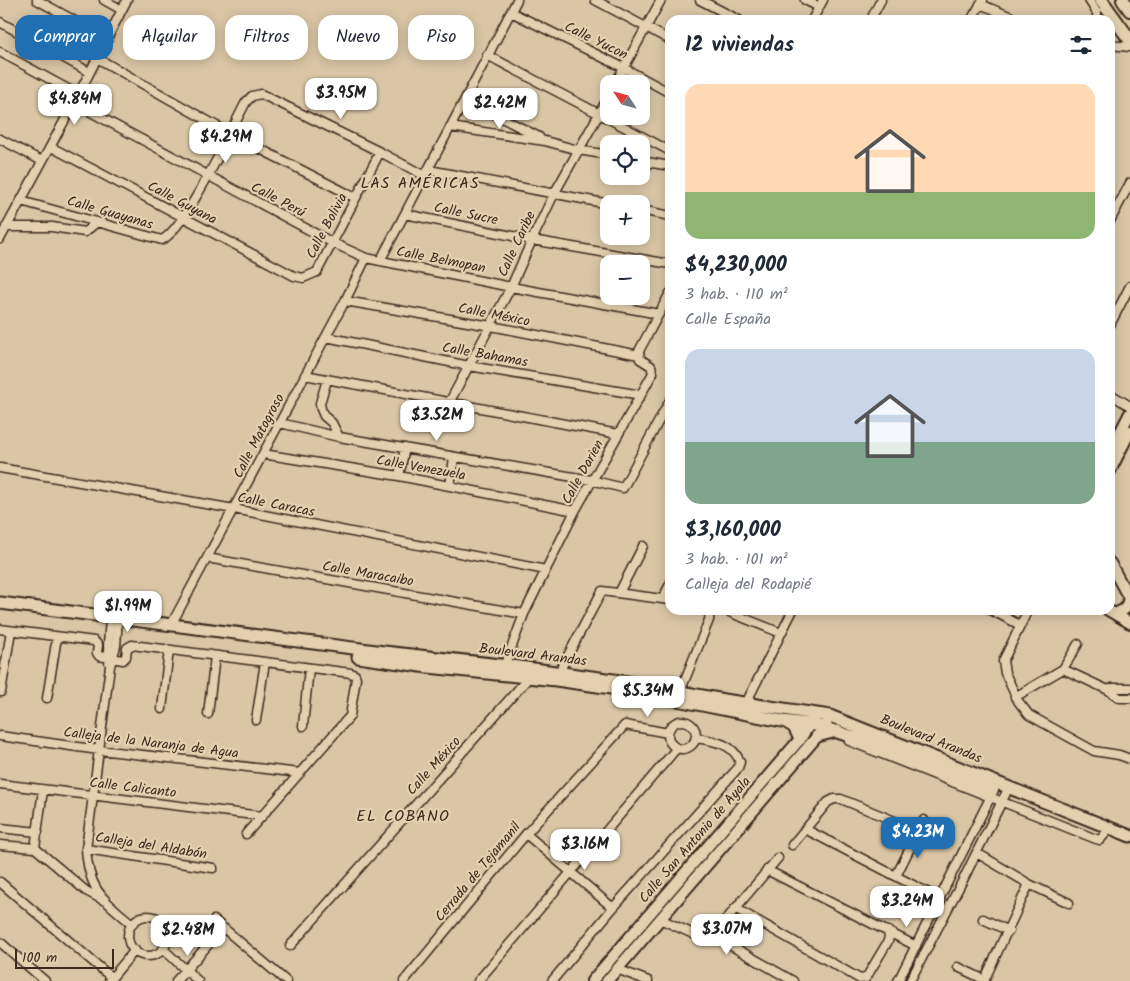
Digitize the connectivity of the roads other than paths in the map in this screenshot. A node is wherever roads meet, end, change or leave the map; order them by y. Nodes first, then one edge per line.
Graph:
1 (37, 0) edge
2 (104, 0) edge
3 (127, 0) edge
4 (517, 0) edge
5 (595, 0) edge
6 (661, 0) edge
7 (700, 0) edge
8 (805, 0) edge
9 (881, 0) edge
10 (1089, 0) edge
11 (1102, 0) edge
12 (1123, 0) edge
13 (981, 2) edge
14 (821, 4) edge
15 (122, 10) junction
16 (1130, 10) edge
17 (511, 12) junction
18 (64, 15) edge
19 (729, 15) edge
20 (815, 15) edge
21 (873, 15) dead end
22 (974, 15) edge
23 (1008, 15) edge
24 (1097, 15) edge
25 (1112, 15) edge
26 (1115, 19) edge
27 (0, 22) edge
28 (646, 27) junction
29 (113, 29) edge
30 (1127, 36) edge
31 (665, 37) edge
32 (1115, 42) edge
33 (1115, 45) edge
34 (1130, 47) edge
35 (0, 52) edge
36 (487, 56) junction
37 (96, 60) edge
38 (101, 60) edge
39 (624, 68) junction
40 (89, 72) junction
41 (620, 75) edge
42 (665, 90) edge
43 (79, 95) junction
44 (465, 98) junction
45 (74, 103) junction
46 (600, 113) joint
47 (622, 125) edge
48 (450, 128) junction
49 (229, 133) junction
50 (0, 139) edge
51 (545, 141) junction
52 (50, 147) junction
53 (665, 148) edge
54 (578, 150) junction
55 (380, 152) junction
56 (600, 154) edge
57 (42, 161) junction
58 (650, 163) edge
59 (665, 165) edge
60 (427, 173) junction
61 (207, 176) junction
62 (1130, 183) edge
63 (554, 194) junction
64 (356, 198) junction
65 (21, 201) junction
66 (600, 202) edge
67 (650, 212) edge
68 (1115, 212) edge
69 (405, 214) junction
70 (665, 215) edge
71 (184, 218) junction
72 (97, 222) junction
73 (6, 227) junction
74 (0, 239) edge
75 (532, 240) junction
76 (333, 243) junction
77 (366, 258) junction
78 (380, 261) junction
79 (665, 263) edge
80 (303, 278) joint
81 (1130, 286) edge
82 (511, 287) junction
83 (345, 301) junction
84 (665, 303) edge
85 (659, 314) junction
86 (1115, 315) edge
87 (491, 326) junction
88 (326, 337) junction
89 (638, 355) junction
90 (469, 366) junction
91 (305, 375) junction
92 (327, 380) junction
93 (641, 395) junction
94 (1115, 397) edge
95 (449, 403) junction
96 (1130, 406) edge
97 (665, 409) edge
98 (1130, 413) edge
99 (280, 423) junction
100 (618, 434) junction
101 (339, 437) junction
102 (1129, 437) edge
103 (1115, 442) edge
104 (405, 448) junction
105 (263, 454) junction
106 (454, 457) junction
107 (1115, 462) edge
108 (0, 468) edge
109 (398, 476) junction
110 (591, 480) junction
111 (450, 486) junction
112 (234, 509) junction
113 (575, 510) junction
114 (643, 546) dead end
115 (207, 558) junction
116 (546, 570) junction
117 (1115, 572) edge
118 (619, 593) junction
119 (665, 599) edge
120 (1129, 599) edge
121 (0, 603) edge
122 (0, 607) edge
123 (1115, 611) edge
124 (524, 614) junction
125 (1115, 614) edge
126 (710, 615) edge
127 (736, 615) edge
128 (790, 615) edge
129 (1001, 615) edge
130 (1025, 615) edge
131 (114, 620) junction
132 (1130, 623) edge
133 (171, 625) junction
134 (1020, 625) junction
135 (0, 629) edge
136 (11, 631) junction
137 (781, 633) junction
138 (57, 637) junction
139 (1078, 644) dead end
140 (169, 650) junction
141 (215, 656) junction
142 (110, 661) junction
143 (264, 662) junction
144 (426, 662) junction
145 (309, 668) junction
146 (503, 669) junction
147 (1063, 669) junction
148 (533, 673) junction
149 (557, 676) junction
150 (1130, 688) edge
151 (1108, 690) junction
152 (1, 692) dead end
153 (680, 692) junction
154 (1015, 697) junction
155 (47, 698) dead end
156 (1130, 698) edge
157 (162, 708) dead end
158 (744, 708) junction
159 (813, 712) junction
160 (208, 714) dead end
161 (830, 716) junction
162 (256, 720) dead end
163 (782, 721) junction
164 (810, 724) junction
165 (303, 726) dead end
166 (831, 730) junction
167 (668, 733) junction
168 (0, 736) edge
169 (817, 736) joint
170 (696, 738) junction
171 (800, 739) junction
172 (871, 742) junction
173 (677, 748) junction
174 (99, 750) junction
175 (879, 753) junction
176 (1130, 759) edge
177 (300, 773) junction
178 (0, 784) edge
179 (43, 790) junction
180 (1000, 792) junction
181 (92, 796) junction
182 (262, 816) junction
183 (924, 820) dead end
184 (0, 828) edge
185 (805, 829) junction
186 (919, 831) junction
187 (38, 832) junction
188 (246, 834) dead end
189 (526, 834) junction
190 (1130, 836) edge
191 (1130, 844) edge
192 (0, 845) edge
193 (792, 845) dead end
194 (35, 848) junction
195 (86, 849) junction
196 (977, 853) junction
197 (778, 858) dead end
198 (213, 868) dead end
199 (767, 870) junction
200 (570, 871) junction
201 (953, 873) junction
202 (896, 876) junction
203 (964, 878) junction
204 (0, 882) edge
205 (1029, 884) junction
206 (674, 894) junction
207 (940, 899) junction
208 (104, 900) junction
209 (1069, 903) dead end
210 (614, 908) junction
211 (735, 908) junction
212 (660, 919) junction
213 (983, 919) dead end
214 (214, 920) dead end
215 (724, 922) dead end
216 (132, 924) junction
217 (223, 928) junction
218 (888, 931) junction
219 (1009, 931) junction
220 (628, 940) junction
221 (0, 942) edge
222 (290, 946) dead end
223 (916, 946) junction
224 (636, 947) junction
225 (163, 949) junction
226 (135, 950) junction
227 (958, 967) dead end
228 (617, 969) junction
229 (186, 970) junction
230 (110, 979) edge
231 (984, 980) edge
232 (46, 981) edge
233 (176, 981) edge
234 (198, 981) edge
235 (286, 981) edge
236 (404, 981) edge
237 (478, 981) edge
238 (552, 981) edge
239 (592, 981) edge
240 (608, 981) edge
241 (648, 981) edge
242 (793, 981) edge
243 (898, 981) edge
244 (910, 981) edge

1 - 18 street
2 - 15 street
3 - 15 street
4 - 17 street
5 - 28 street
6 - 28 street
7 - 19 street
8 - 14 street
9 - 21 street
10 - 24 street
11 - 25 main road
12 - 16 main road
13 - 22 street
13 - 23 street
14 - 20 street
15 - 29 street
17 - 36 street
17 - 39 street, Calle Yucon
26 - 30 main road
27 - 40 street
28 - 31 street
28 - 39 street
30 - 32 street
33 - 34 street
35 - 43 street
36 - 44 street
36 - 46 street
37 - 40 street
38 - 49 street
39 - 41 street
39 - 42 street, Calle Yucon
40 - 43 street
43 - 45 street
44 - 48 street
44 - 51 street
45 - 52 street
45 - 61 street, Calle Perú
46 - 54 street, Calle Caribe
47 - 53 street
48 - 51 street
48 - 60 street
49 - 55 street
49 - 61 street
49 - 64 street
50 - 57 street
51 - 54 street
52 - 57 street
52 - 71 street, Calle Guyana
54 - 56 street
54 - 63 street, Calle Caribe
55 - 60 street
55 - 64 street, Calle Bolivia
57 - 65 street
58 - 59 street
60 - 63 street
60 - 69 street
61 - 71 street
61 - 76 street, Calle Perú
62 - 68 street
63 - 66 street
63 - 75 street, Calle Caribe
64 - 76 street, Calle Bolivia
65 - 72 street, Calle Guayanas
65 - 73 street
67 - 70 street
69 - 75 street, Calle Sucre
69 - 78 street
71 - 72 street, Calle Guayanas
71 - 80 street, Calle Guyana
72 - 73 street
73 - 74 street
75 - 79 street, Calle Sucre
75 - 82 street, Calle Caribe
76 - 77 street, Calle Perú
76 - 80 street, Calle Bolivia
77 - 78 street, Calle Belmopan
77 - 83 street, Calle Matogroso
78 - 82 street, Calle Belmopan
81 - 86 street
82 - 85 street, Calle Belmopan
82 - 87 street, Calle Caribe
83 - 87 street, Calle México
83 - 88 street, Calle Matogroso
84 - 85 street
85 - 89 street
87 - 89 street, Calle México
87 - 90 street, Calle Caribe
88 - 90 street, Calle Bahamas
88 - 91 street, Calle Matogroso
89 - 93 street, Calle Darien
90 - 93 street, Calle Bahamas
90 - 95 street, Calle Caribe
91 - 92 street
91 - 99 street, Calle Matogroso
92 - 95 street
92 - 101 street
93 - 100 street, Calle Darien
94 - 96 street
95 - 100 street
97 - 110 street
98 - 103 street
99 - 101 street
99 - 105 street, Calle Matogroso
100 - 110 street, Calle Darien
101 - 104 street
102 - 107 street
104 - 106 street
104 - 109 street
105 - 109 street, Calle Venezuela
105 - 112 street, Calle Matogroso
106 - 110 street
106 - 111 street
108 - 112 street, Calle Caracas
109 - 111 street, Calle Venezuela
110 - 113 street, Calle Darien
111 - 113 street, Calle Venezuela
112 - 115 street, Calle Matogroso
112 - 116 street, Calle Caracas
113 - 116 street, Calle Darien
114 - 118 street
115 - 124 street, Calle Maracaibo
115 - 133 street, Calle Matogroso
116 - 124 street, Calle Darien
117 - 120 street
118 - 119 street
118 - 149 street
120 - 123 street
121 - 131 main road, Boulevard Arandas
122 - 131 main road, Boulevard Arandas
124 - 146 street, Calle Darien
125 - 132 street
126 - 153 street
127 - 137 street
128 - 137 street
129 - 134 street
130 - 134 street
131 - 133 main road, Boulevard Arandas
131 - 142 street
131 - 144 main road, Boulevard Arandas
133 - 144 main road, Boulevard Arandas
134 - 154 street
135 - 136 street
136 - 138 street
136 - 152 street
137 - 158 street
138 - 142 street
138 - 155 street
139 - 147 street
140 - 141 street
140 - 142 street
140 - 157 street
141 - 143 street
141 - 160 street
142 - 174 street
143 - 145 street
143 - 162 street
144 - 146 main road, Boulevard Arandas
145 - 165 street
145 - 177 street
146 - 148 main road, Boulevard Arandas
147 - 151 street
147 - 154 street
148 - 149 main road, Boulevard Arandas
148 - 222 street, Calle México
149 - 153 main road, Boulevard Arandas
149 - 158 main road, Boulevard Arandas
150 - 151 street
151 - 156 street
153 - 158 main road, Boulevard Arandas
154 - 176 street
158 - 159 main road, Boulevard Arandas
158 - 163 main road, Boulevard Arandas
159 - 161 main road, Boulevard Arandas
159 - 164 street, Calle San Antonio de Ayala
161 - 166 street
161 - 180 main road, Boulevard Arandas
163 - 164 main road, Boulevard Arandas
163 - 171 main road
164 - 166 main road, Boulevard Arandas
164 - 171 street, Calle San Antonio de Ayala
166 - 169 main road
166 - 172 main road, Boulevard Arandas
166 - 175 street
167 - 170 street
167 - 173 street
167 - 189 street, Cerrada de Tejamanil
168 - 174 street, Calleja de la Naranja de Agua
169 - 206 street
170 - 173 street
170 - 210 street
171 - 206 street, Calle San Antonio de Ayala
172 - 175 main road
172 - 180 main road, Boulevard Arandas
173 - 200 street
174 - 177 street, Calleja de la Naranja de Agua
174 - 181 street
175 - 180 street
177 - 182 street
178 - 179 street, Calle Calicanto
179 - 181 street, Calle Calicanto
179 - 187 street
180 - 190 main road, Boulevard Arandas
180 - 191 main road, Boulevard Arandas
180 - 196 street
180 - 201 street
181 - 182 street, Calle Calicanto
181 - 195 street
182 - 188 street
183 - 186 street
184 - 187 street
185 - 186 street
185 - 193 street
185 - 202 street
186 - 202 street
187 - 194 street
189 - 200 street
189 - 236 street, Cerrada de Tejamanil
192 - 194 street
194 - 208 street
195 - 198 street, Calleja del Aldabón
195 - 208 street
196 - 203 street
196 - 205 street
197 - 199 street
199 - 211 street
199 - 218 street
200 - 210 street
200 - 237 street
201 - 203 street
201 - 207 street
202 - 207 street
203 - 244 street
204 - 230 street
205 - 209 street
205 - 219 street
206 - 212 street
206 - 220 street, Calle San Antonio de Ayala
207 - 223 street
208 - 216 street
210 - 238 street
211 - 215 street
211 - 218 street
212 - 224 street
212 - 242 street
213 - 219 street
214 - 217 street
216 - 225 street
216 - 226 street
217 - 229 street
217 - 235 street
218 - 223 street
219 - 231 street
220 - 224 street
220 - 239 street, Calle San Antonio de Ayala
221 - 232 street
223 - 243 street
224 - 228 street
225 - 226 street
225 - 229 street
226 - 230 street
227 - 231 street
228 - 240 street
228 - 241 street
229 - 233 street
229 - 234 street

